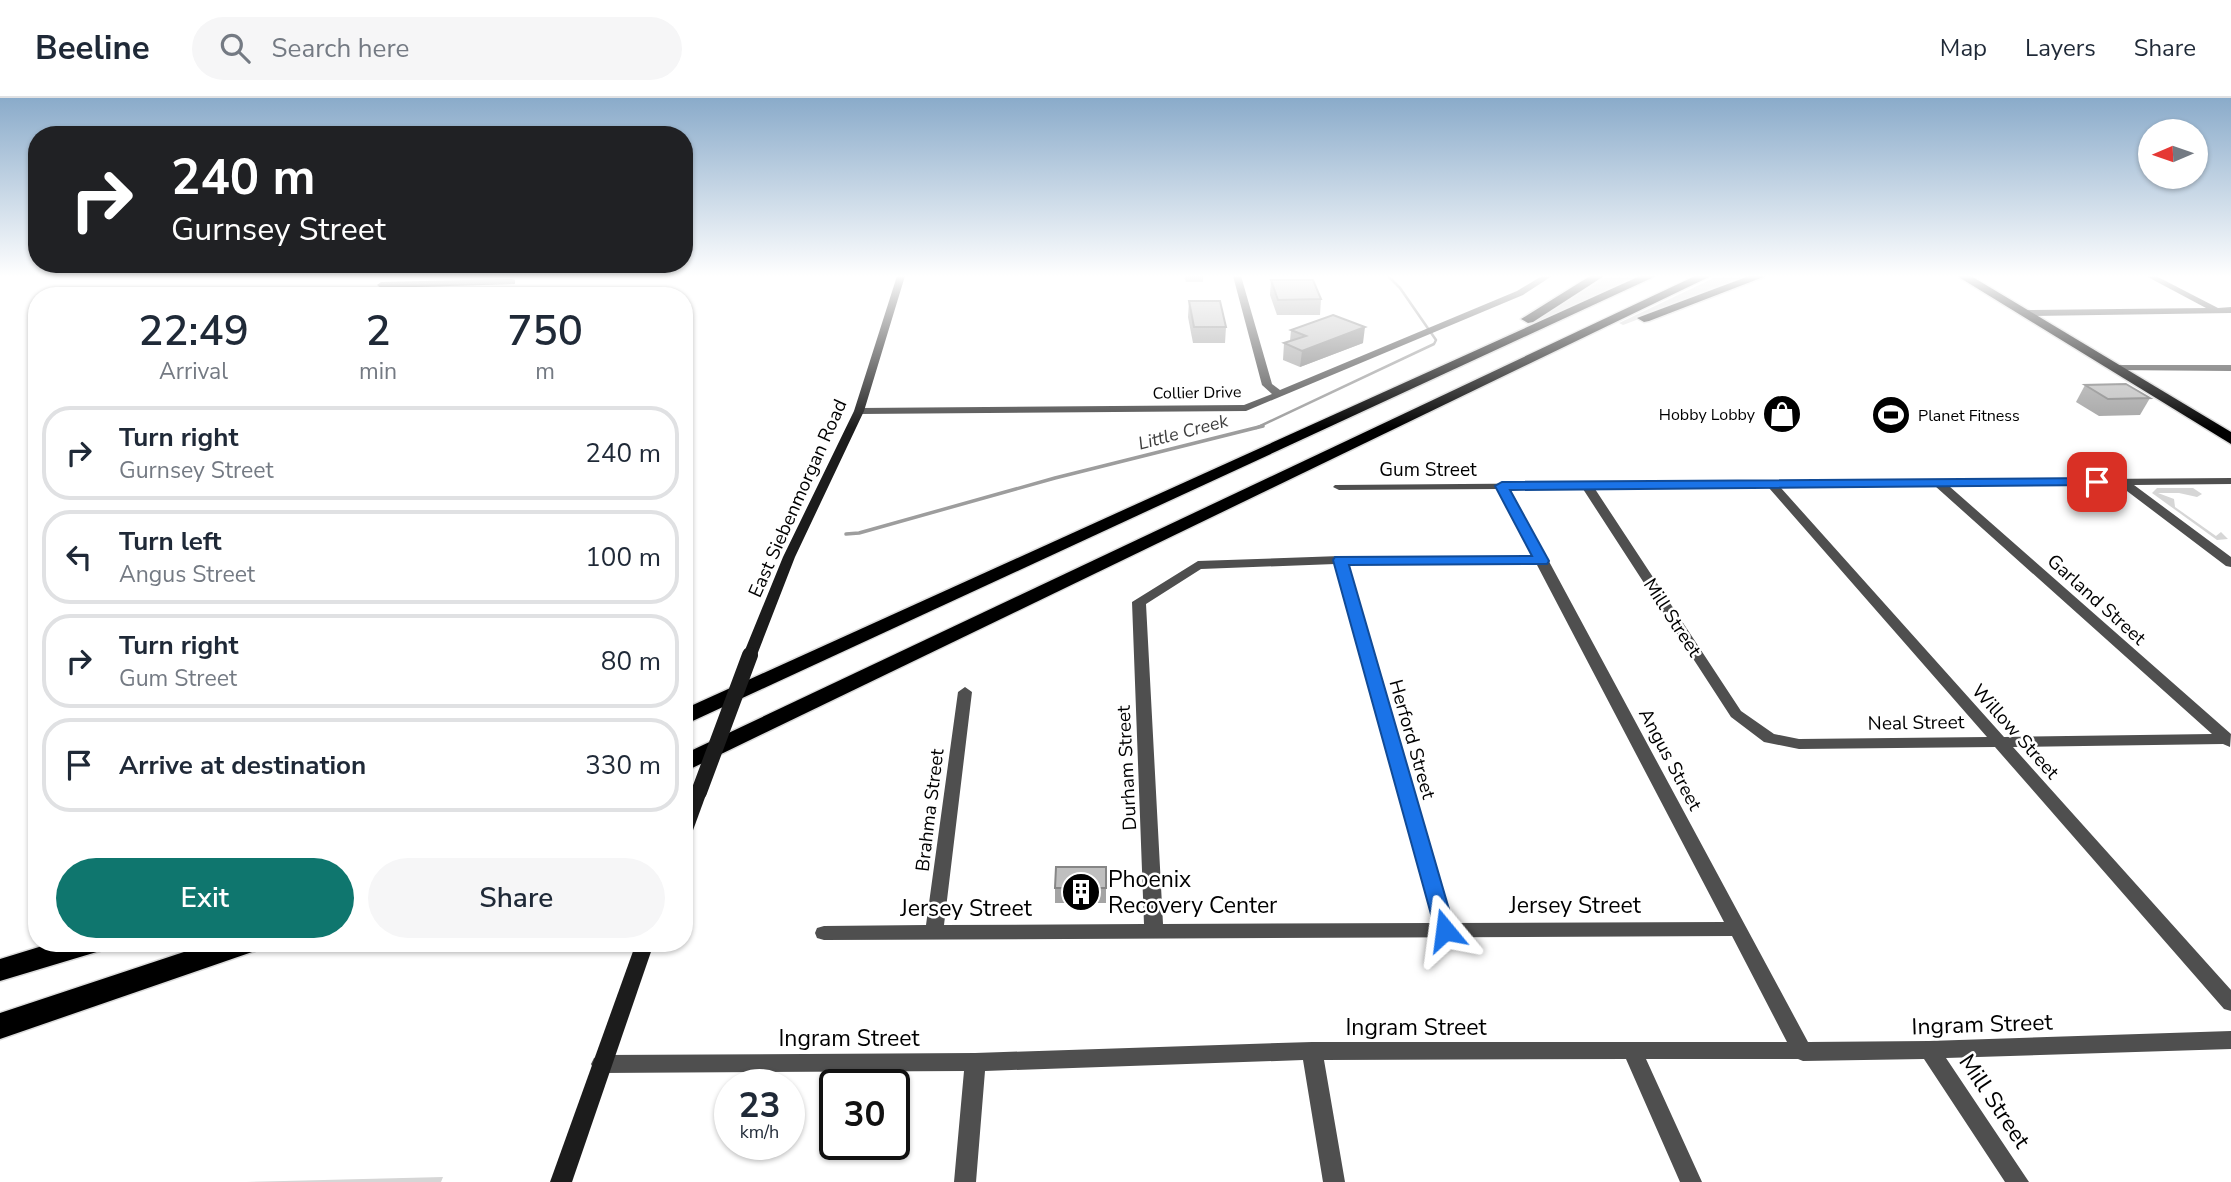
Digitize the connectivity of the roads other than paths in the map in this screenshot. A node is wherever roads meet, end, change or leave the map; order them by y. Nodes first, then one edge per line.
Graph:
1 (885, 327) edge
2 (1251, 327) edge
3 (1439, 327) edge
4 (1516, 327) edge
5 (1539, 327) edge
6 (1598, 327) edge
7 (1621, 327) edge
8 (2046, 327) edge
9 (1523, 362) junction
10 (1452, 366) junction
11 (2115, 368) junction
12 (2231, 368) edge
13 (1280, 395) junction
14 (859, 411) junction
15 (2230, 437) edge
16 (2231, 481) edge
17 (2122, 482) junction
18 (1938, 483) junction
19 (1772, 484) junction
20 (1502, 486) junction
21 (1587, 486) junction
22 (1339, 487) dead end
23 (1340, 560) junction
24 (1542, 561) junction
25 (2231, 562) edge
26 (965, 692) dead end
27 (693, 714) edge
28 (1769, 738) joint
29 (2230, 741) edge
30 (1998, 742) junction
31 (693, 760) edge
32 (693, 808) edge
33 (1738, 929) junction
34 (1445, 930) junction
35 (1154, 932) junction
36 (824, 933) dead end
37 (934, 933) junction
38 (60, 952) edge
39 (218, 952) edge
40 (642, 952) edge
41 (0, 970) edge
42 (2231, 1003) edge
43 (0, 1026) edge
44 (2231, 1040) edge
45 (1929, 1050) junction
46 (1312, 1051) junction
47 (1633, 1052) junction
48 (1803, 1052) junction
49 (975, 1062) junction
50 (601, 1064) junction
51 (561, 1182) edge
52 (965, 1182) edge
53 (1334, 1182) edge
54 (1691, 1182) edge
55 (2018, 1182) edge

1 - 14 street, East Siebenmorgan Road
2 - 13 street
3 - 13 street, Collier Drive
4 - 10 highway
5 - 10 highway
6 - 9 highway
7 - 9 highway
8 - 11 highway
9 - 31 highway
10 - 27 highway
11 - 12 street
11 - 15 highway
13 - 14 street, Collier Drive
14 - 32 street, East Siebenmorgan Road, bridge
16 - 17 street, Gum Street
17 - 18 street, Gum Street
17 - 25 street
18 - 19 street, Gum Street
18 - 29 street, Garland Street
19 - 21 street, Gum Street
19 - 30 street, Willow Street
20 - 21 street, Gum Street
20 - 22 street, Gum Street
20 - 24 street, Angus Street
21 - 28 street, Mill Street
23 - 24 street
23 - 34 street, Herford Street
23 - 35 street, Durham Street
24 - 33 street, Angus Street
26 - 37 street, Brahma Street
28 - 30 street, Neal Street
29 - 30 street, Neal Street
30 - 42 street, Willow Street
33 - 34 street, Jersey Street
33 - 48 street, Angus Street
34 - 35 street, Jersey Street
35 - 37 street, Jersey Street
36 - 37 street, Jersey Street
38 - 41 highway
39 - 43 highway
40 - 50 street
44 - 45 street, Ingram Street
45 - 48 street, Ingram Street
45 - 55 street, Mill Street
46 - 47 street, Ingram Street
46 - 49 street, Ingram Street
46 - 53 street
47 - 48 street, Ingram Street
47 - 54 street
49 - 50 street, Ingram Street
49 - 52 street
50 - 51 street

